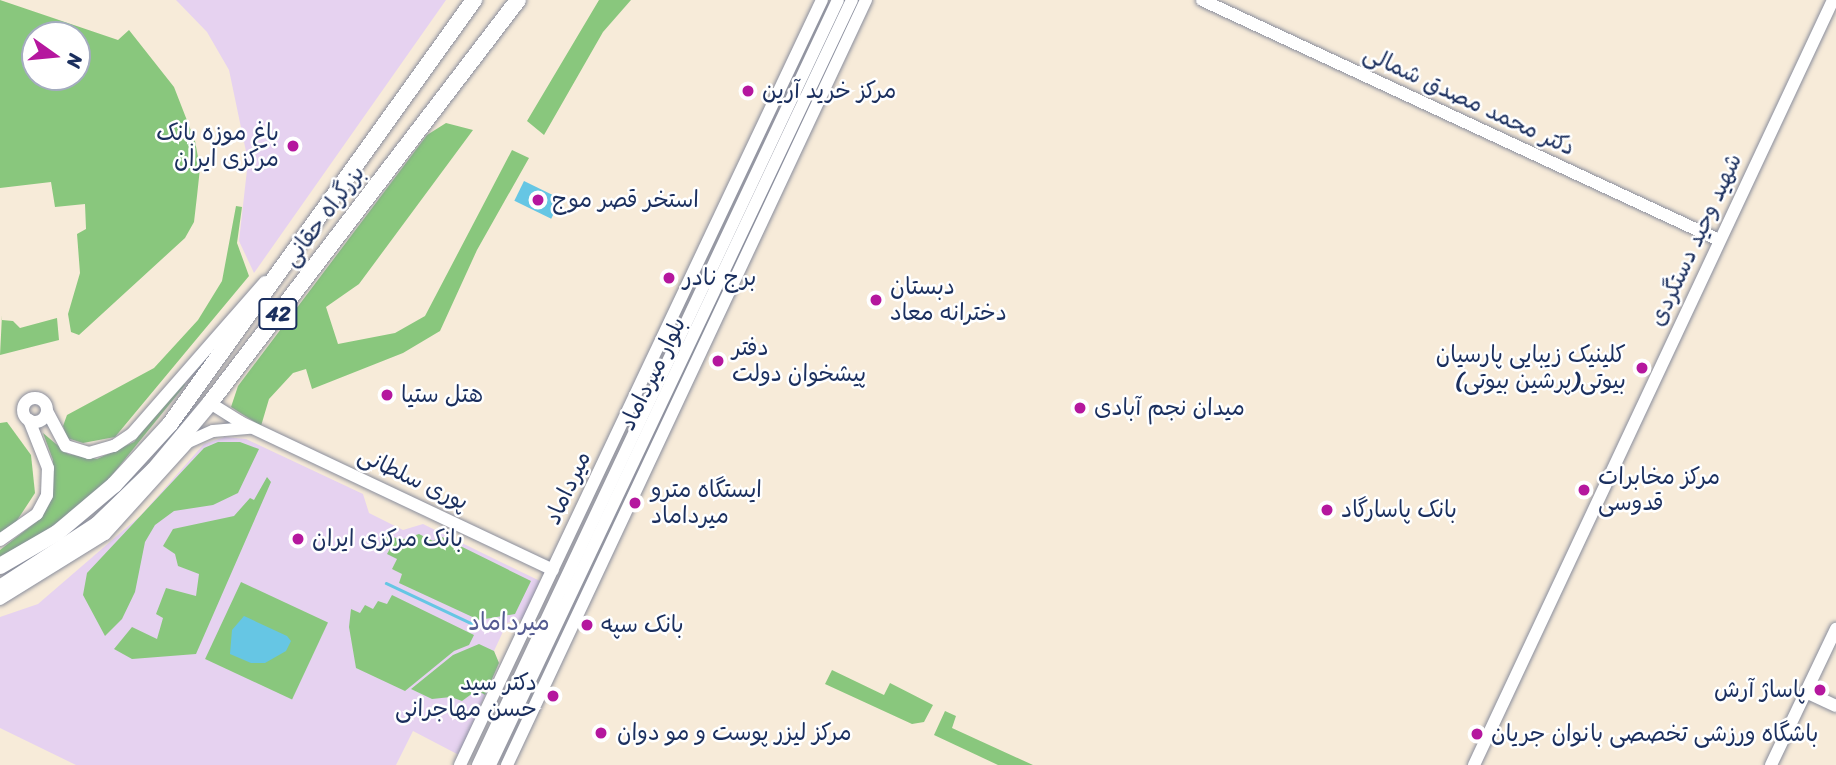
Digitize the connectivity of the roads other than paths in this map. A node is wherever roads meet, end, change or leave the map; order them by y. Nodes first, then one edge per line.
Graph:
1 (474, 0) edge
2 (518, 0) edge
3 (822, 0) edge
4 (838, 0) edge
5 (852, 0) edge
6 (866, 0) edge
7 (1202, 0) edge
8 (1833, 0) edge
9 (1719, 240) junction
10 (291, 257) junction
11 (722, 278) junction
12 (715, 320) junction
13 (210, 403) junction
14 (47, 411) junction
15 (29, 420) junction
16 (254, 428) junction
17 (0, 540) edge
18 (0, 566) edge
19 (552, 570) junction
20 (0, 588) edge
21 (0, 599) edge
22 (1836, 629) edge
23 (1836, 642) edge
24 (1809, 693) junction
25 (1836, 706) edge
26 (460, 765) edge
27 (478, 765) edge
28 (490, 765) edge
29 (507, 765) edge
30 (1474, 765) edge
31 (1771, 765) edge
32 (1778, 765) edge

1 - 10 highway, بزرگراه حقانی / 42
2 - 13 highway, بزرگراه حقانی / 42
3 - 19 main road, میرداماد
4 - 27 main road, بلوار میرداماد
5 - 11 main road, بلوار میرداماد
6 - 12 main road
7 - 9 main road, دکتر محمد مصدق شمالی
8 - 9 main road, شهید وحید دستگردی
9 - 30 main road, شهید وحید دستگردی
10 - 14 main road
10 - 18 highway, بزرگراه حقانی / 42
11 - 12 main road
11 - 28 main road, بلوار میرداماد
12 - 29 main road
13 - 16 main road, پوری سلطانی
13 - 20 highway, بزرگراه حقانی / 42
14 - 15 main road
14 - 15 main road
15 - 17 main road
16 - 19 main road, پوری سلطانی
16 - 21 main road
19 - 26 main road, میرداماد
22 - 24 main road
23 - 24 main road
24 - 25 main road
24 - 31 main road
24 - 32 main road

